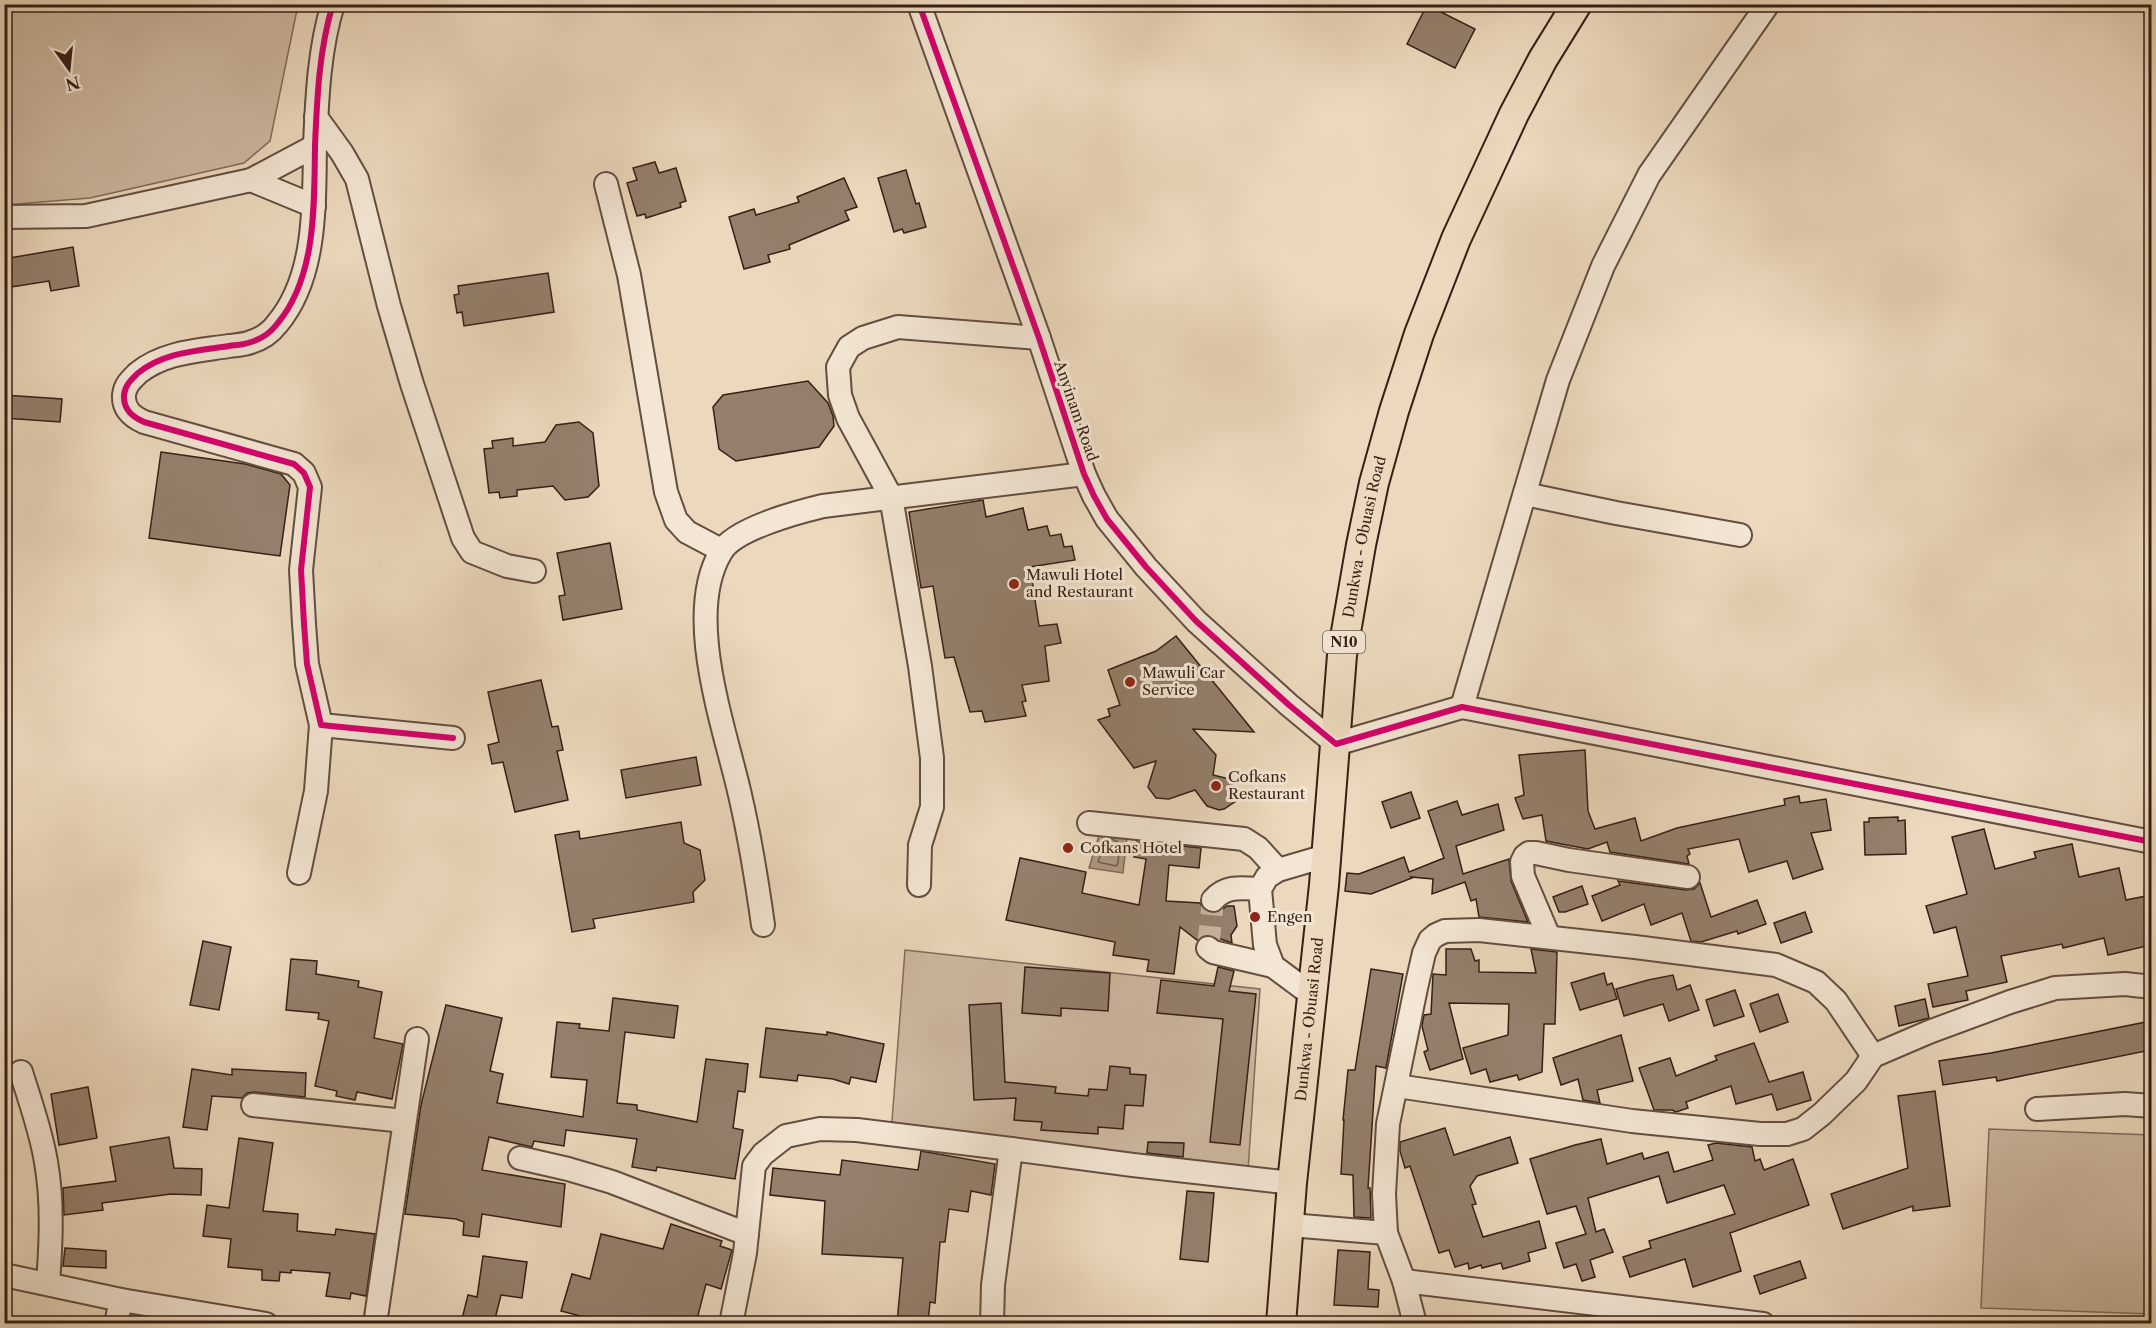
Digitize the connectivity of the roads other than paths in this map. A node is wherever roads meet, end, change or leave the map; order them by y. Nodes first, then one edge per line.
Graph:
1 (333, 4) edge
2 (919, 4) edge
3 (1577, 4) edge
4 (1768, 4) edge
5 (316, 117) junction
6 (315, 146) junction
7 (251, 180) junction
8 (606, 184) dead end
9 (314, 206) junction
10 (4, 217) edge
11 (1039, 338) junction
12 (1084, 474) junction
13 (1525, 494) junction
14 (891, 497) junction
15 (1740, 535) dead end
16 (721, 550) junction
17 (534, 571) dead end
18 (1462, 707) junction
19 (321, 725) junction
20 (453, 738) dead end
21 (1336, 744) junction
22 (1089, 823) dead end
23 (2151, 842) edge
24 (1326, 856) junction
25 (1278, 870) junction
26 (299, 873) dead end
27 (1689, 877) dead end
28 (919, 885) dead end
29 (1260, 889) junction
30 (1213, 900) dead end
31 (763, 925) dead end
32 (1549, 937) junction
33 (1208, 948) dead end
34 (1273, 966) junction
35 (2151, 987) edge
36 (1312, 995) junction
37 (417, 1039) dead end
38 (1872, 1056) junction
39 (21, 1072) dead end
40 (1397, 1086) junction
41 (253, 1105) dead end
42 (2151, 1106) edge
43 (2037, 1109) dead end
44 (404, 1121) junction
45 (1011, 1149) junction
46 (520, 1158) dead end
47 (1292, 1183) junction
48 (1290, 1225) junction
49 (1386, 1233) junction
50 (747, 1234) junction
51 (4, 1275) edge
52 (1404, 1281) junction
53 (48, 1283) junction
54 (121, 1300) junction
55 (116, 1323) edge
56 (266, 1323) edge
57 (375, 1323) edge
58 (731, 1323) edge
59 (992, 1323) edge
60 (1281, 1323) edge
61 (1415, 1323) edge
62 (1763, 1323) edge

1 - 5 street
2 - 11 street, Anyinam Road
3 - 21 main road, Dunkwa - Obuasi Road / N10
4 - 13 street
5 - 6 street
5 - 17 street
6 - 7 street
6 - 9 street
7 - 9 street
7 - 10 street
8 - 16 street
9 - 19 street
11 - 12 street, Anyinam Road
11 - 14 street
12 - 14 street
12 - 21 street, Anyinam Road
13 - 15 street
13 - 18 street
14 - 16 street
14 - 28 street
16 - 31 street
18 - 21 street
18 - 23 street
19 - 20 street
19 - 26 street
21 - 24 main road, Dunkwa - Obuasi Road / N10
22 - 25 street
24 - 25 street
24 - 36 main road, Dunkwa - Obuasi Road / N10
25 - 29 street
27 - 32 street
29 - 30 street
29 - 34 street
32 - 38 street
32 - 40 street
33 - 34 street
34 - 36 street
35 - 38 street
36 - 47 main road, Dunkwa - Obuasi Road / N10
37 - 44 street
38 - 40 street
39 - 53 street
40 - 49 street
41 - 44 street
42 - 43 street
44 - 57 street
45 - 47 street
45 - 50 street
45 - 59 street
46 - 50 street
47 - 48 main road, Dunkwa - Obuasi Road / N10
48 - 49 street
48 - 60 main road, Dunkwa - Obuasi Road / N10
49 - 52 street
50 - 58 street
51 - 53 street
52 - 61 street
52 - 62 street
53 - 54 street
54 - 55 street
54 - 56 street

